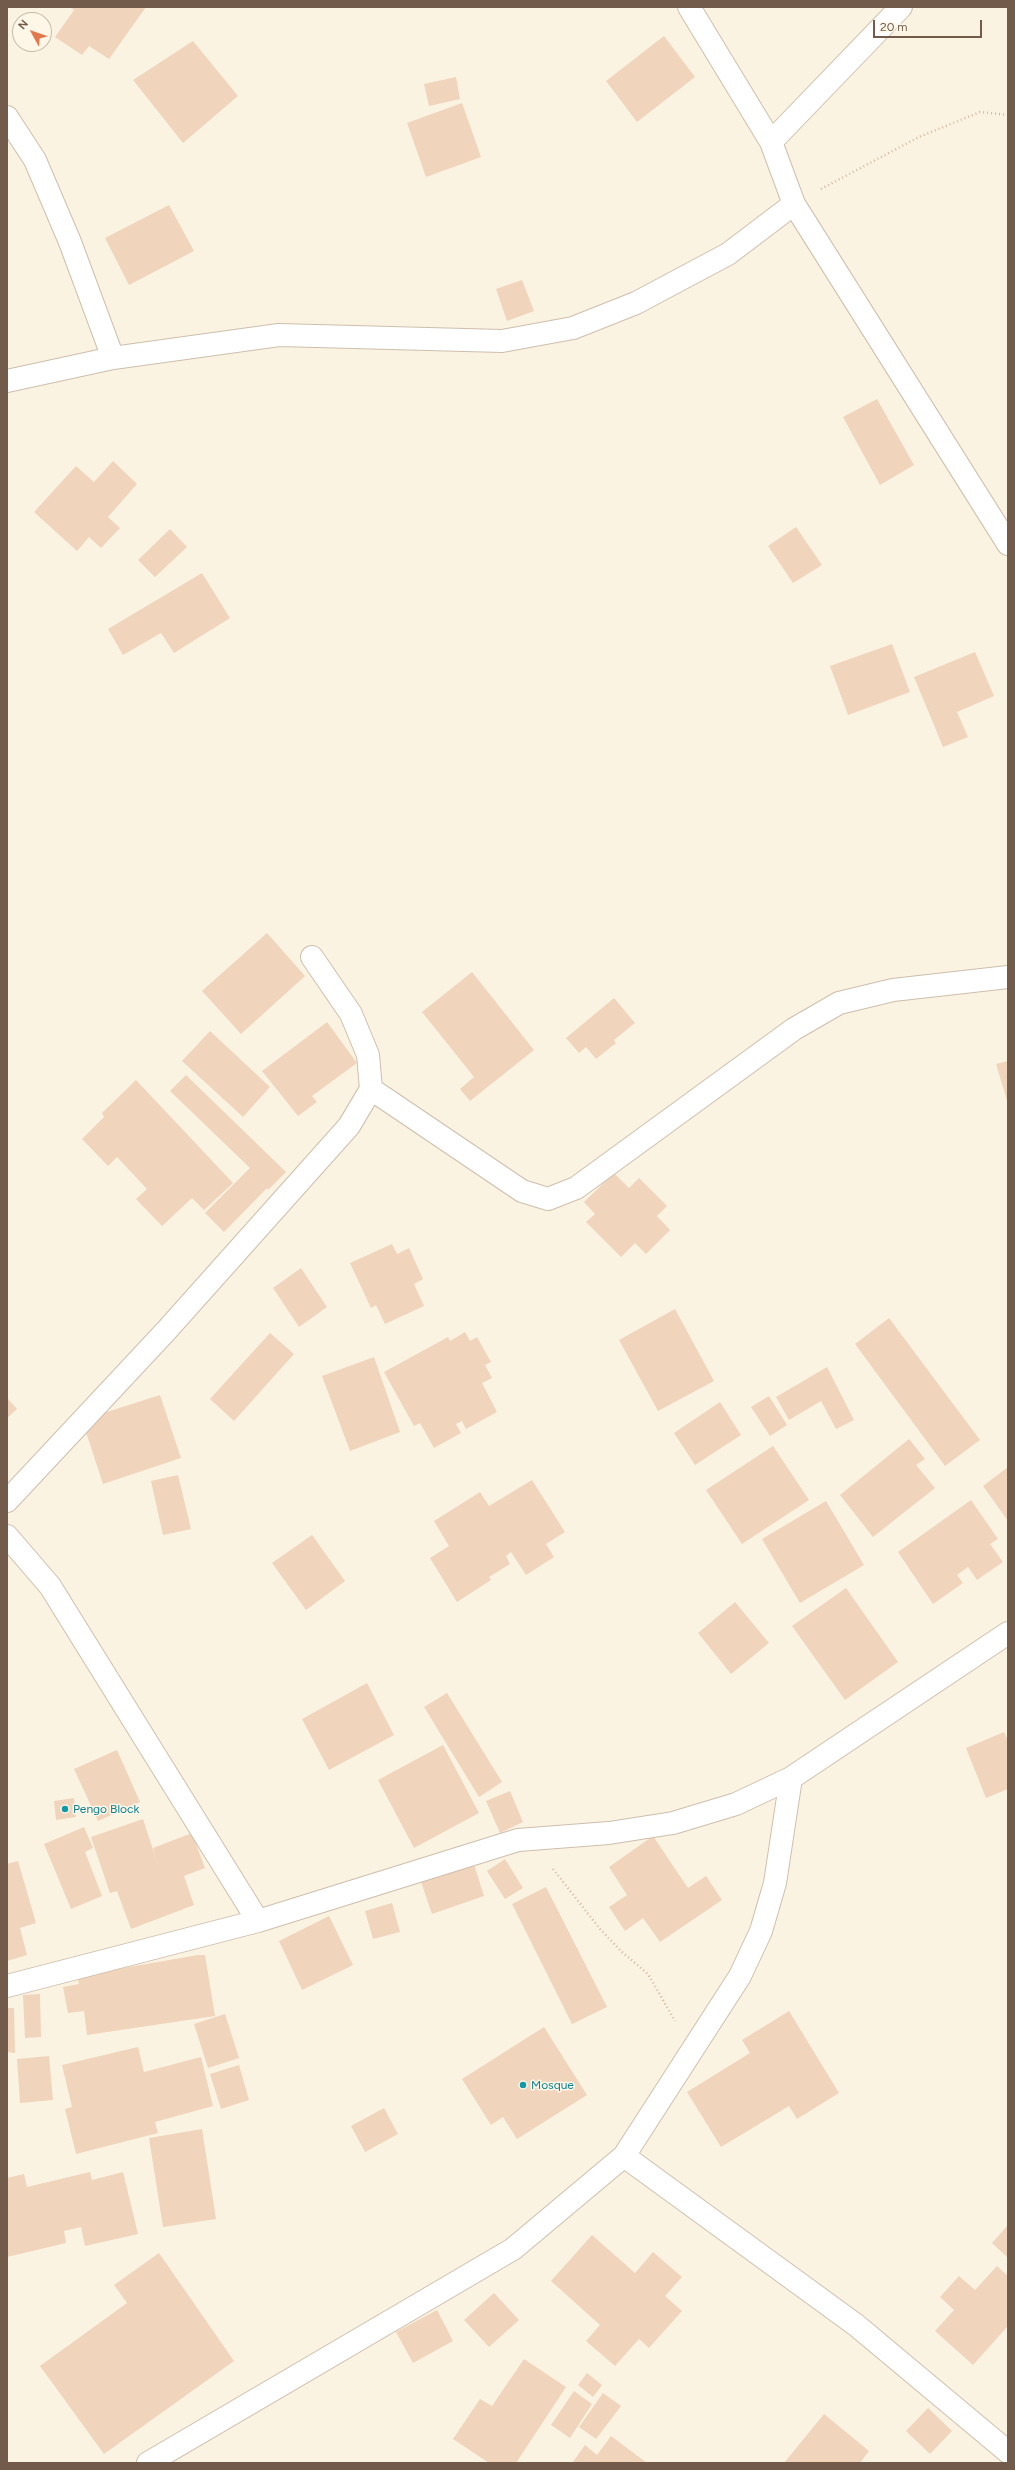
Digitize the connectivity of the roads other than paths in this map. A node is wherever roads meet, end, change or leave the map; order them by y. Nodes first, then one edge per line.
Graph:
1 (689, 7) edge
2 (901, 7) edge
3 (7, 117) edge
4 (771, 142) junction
5 (794, 204) junction
6 (113, 358) junction
7 (7, 381) edge
8 (1008, 544) edge
9 (312, 957) dead end
10 (1008, 977) edge
11 (371, 1089) junction
12 (7, 1501) edge
13 (7, 1536) edge
14 (1008, 1633) edge
15 (791, 1778) junction
16 (258, 1921) junction
17 (7, 1986) edge
18 (624, 2156) junction
19 (1008, 2452) edge
20 (160, 2461) edge

1 - 4 street
2 - 4 street
3 - 6 street
4 - 5 street
5 - 6 street
5 - 8 street
6 - 7 street
9 - 11 street
10 - 11 street
11 - 12 street
13 - 16 street
14 - 15 street
15 - 16 street
15 - 18 street
16 - 17 street
18 - 19 street
18 - 20 street

